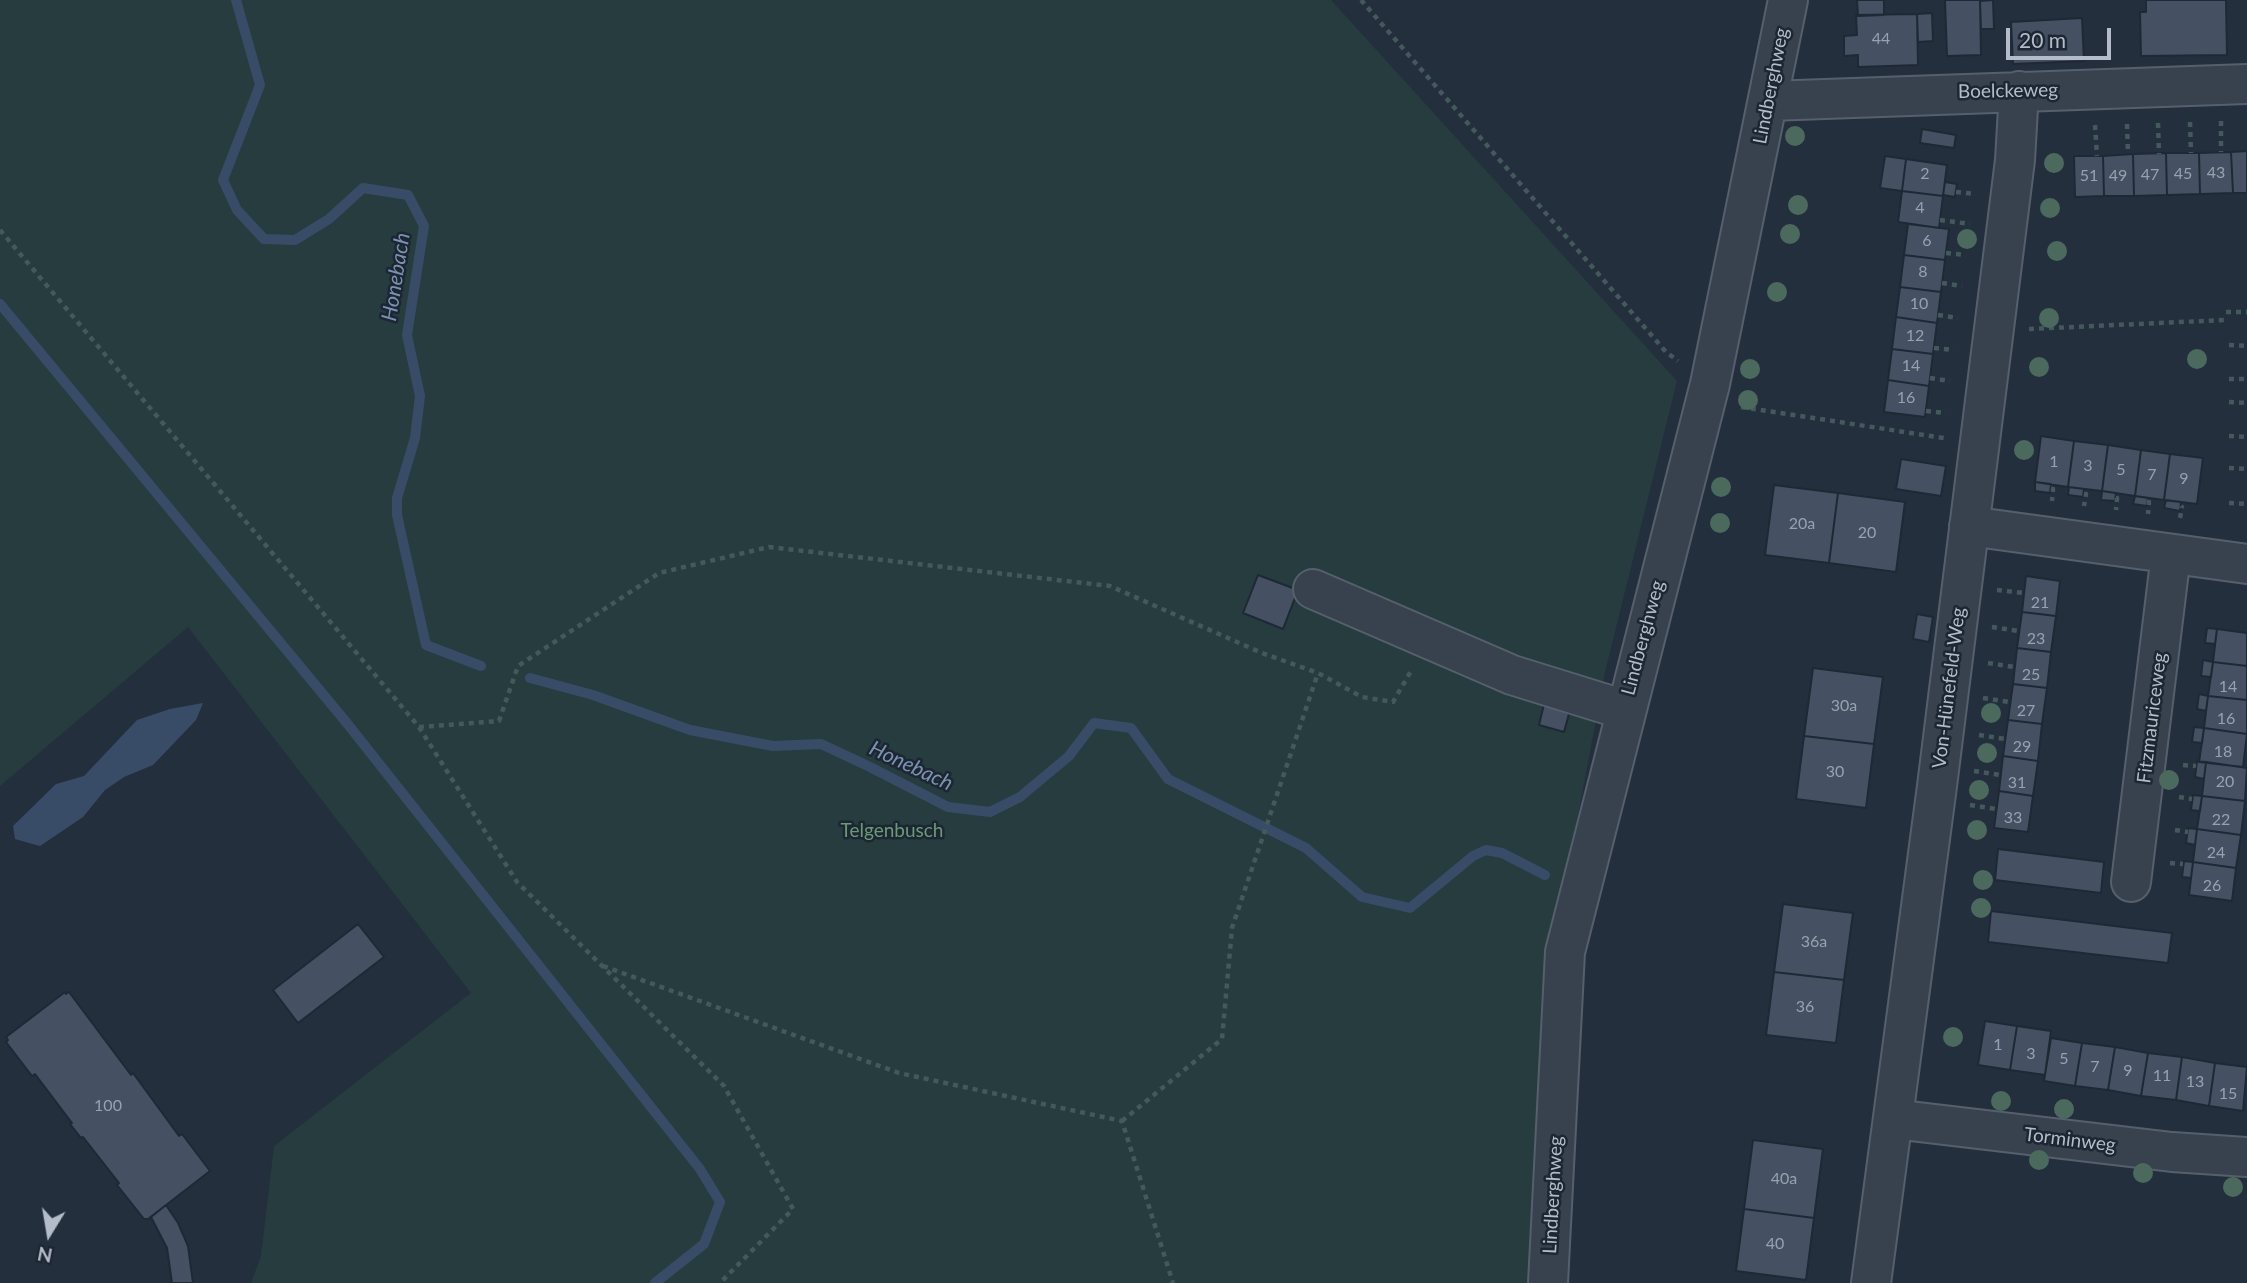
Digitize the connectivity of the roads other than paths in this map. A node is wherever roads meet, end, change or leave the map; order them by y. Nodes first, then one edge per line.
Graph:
1 (1788, 0) edge
2 (2247, 84) edge
3 (2019, 91) junction
4 (1769, 101) junction
5 (1969, 526) junction
6 (2171, 554) junction
7 (2247, 564) edge
8 (1313, 589) dead end
9 (1625, 710) junction
10 (2131, 882) dead end
11 (1893, 1119) junction
12 (2247, 1157) edge
13 (1548, 1283) edge
14 (1871, 1283) edge

1 - 4 street, Lindberghweg
2 - 3 street, Boelckeweg
3 - 4 street, Boelckeweg
3 - 5 street, Von-Hünefeld-Weg
4 - 9 street, Lindberghweg
5 - 6 street
5 - 11 street, Von-Hünefeld-Weg
6 - 7 street
6 - 10 street, Fitzmauriceweg
8 - 9 street
9 - 13 street, Lindberghweg
11 - 12 street, Torminweg
11 - 14 street, Von-Hünefeld-Weg

